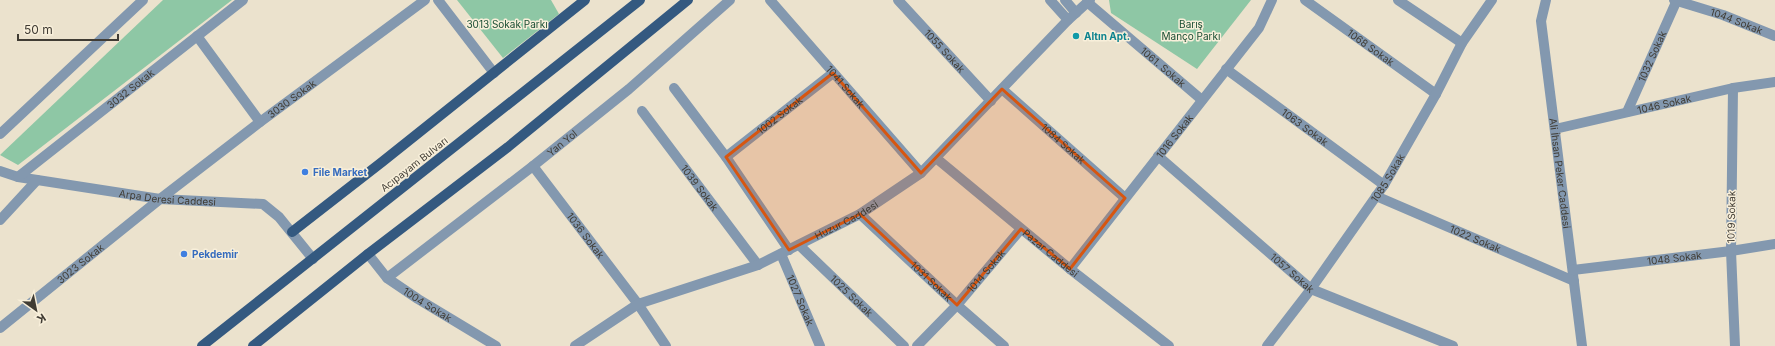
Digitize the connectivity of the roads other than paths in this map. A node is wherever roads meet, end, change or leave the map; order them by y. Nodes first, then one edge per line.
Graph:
1 (142, 0) edge
2 (243, 0) edge
3 (425, 0) edge
4 (438, 0) edge
5 (585, 0) edge
6 (640, 0) edge
7 (688, 0) edge
8 (730, 0) edge
9 (770, 0) edge
10 (898, 0) edge
11 (1050, 0) edge
12 (1065, 0) edge
13 (1272, 0) edge
14 (1305, 0) edge
15 (1398, 0) edge
16 (1492, 0) edge
17 (1546, 0) edge
18 (1676, 0) edge
19 (1088, 1) edge
20 (1076, 13) junction
21 (1068, 20) junction
22 (197, 36) junction
23 (1775, 36) edge
24 (1462, 43) junction
25 (1226, 69) junction
26 (494, 72) junction
27 (833, 73) junction
28 (1775, 82) edge
29 (674, 88) dead end
30 (1733, 88) junction
31 (1002, 89) junction
32 (1436, 94) junction
33 (1202, 100) junction
34 (991, 101) junction
35 (642, 111) dead end
36 (1627, 112) junction
37 (260, 122) junction
38 (1555, 129) junction
39 (0, 134) edge
40 (1158, 156) junction
41 (726, 157) junction
42 (936, 158) junction
43 (533, 166) junction
44 (0, 171) edge
45 (921, 173) junction
46 (18, 177) junction
47 (37, 180) junction
48 (1384, 185) junction
49 (1376, 196) junction
50 (1125, 198) junction
51 (160, 199) junction
52 (860, 214) junction
53 (0, 220) edge
54 (1022, 229) junction
55 (292, 232) junction
56 (1775, 244) edge
57 (799, 245) junction
58 (1730, 251) junction
59 (785, 252) junction
60 (368, 254) junction
61 (313, 259) junction
62 (758, 265) junction
63 (1070, 269) junction
64 (1573, 276) junction
65 (388, 278) junction
66 (1311, 289) junction
67 (638, 304) junction
68 (957, 305) junction
69 (0, 328) edge
70 (202, 346) edge
71 (253, 346) edge
72 (496, 346) edge
73 (575, 346) edge
74 (666, 346) edge
75 (820, 346) edge
76 (904, 346) edge
77 (917, 346) edge
78 (1004, 346) edge
79 (1169, 346) edge
80 (1267, 346) edge
81 (1453, 346) edge
82 (1582, 346) edge
83 (1735, 346) edge

1 - 39 street
2 - 22 street, 3032 Sokak
3 - 37 street, 3030 Sokak
4 - 26 street
5 - 26 main road
6 - 61 main road, Acıpayam Bulvarı
7 - 60 main road
8 - 43 street, Yan Yol
9 - 27 street, 1041 Sokak
10 - 34 street, 1055 Sokak
11 - 21 street
12 - 20 street
13 - 25 street, 1016 Sokak
14 - 32 street, 1068 Sokak
15 - 24 street
16 - 24 street, 1085 Sokak
17 - 38 street, Ali İhsan Peker Caddesi
18 - 23 street, 1044 Sokak
18 - 36 street, 1032 Sokak
19 - 20 street, Huzur Caddesi
19 - 33 street, 1061. Sokak
20 - 21 street, Huzur Caddesi
21 - 31 street, Huzur Caddesi
22 - 37 street
22 - 46 street, 3032 Sokak
24 - 32 street, 1085 Sokak
25 - 33 street, 1016 Sokak
25 - 48 street, 1063 Sokak
26 - 55 main road
27 - 41 street, 1002 Sokak
27 - 45 street, 1041 Sokak
28 - 30 street, 1046 Sokak
29 - 41 street, 1027 Sokak
30 - 36 street, 1046 Sokak
30 - 58 street, 1019 Sokak
31 - 34 street, Huzur Caddesi
31 - 50 street, 1084 Sokak
32 - 48 street, 1085 Sokak
33 - 40 street, 1016 Sokak
34 - 42 street, Huzur Caddesi
35 - 62 street, 1039 Sokak
36 - 38 street, 1046 Sokak
37 - 51 street, 3030 Sokak
38 - 64 street, Ali İhsan Peker Caddesi
40 - 50 street, 1016 Sokak
40 - 66 street, 1057 Sokak
41 - 59 street, 1027 Sokak
42 - 45 street, Huzur Caddesi
42 - 54 street, Pazar Caddesi
43 - 65 street, Yan Yol
43 - 67 street, 1036 Sokak
44 - 46 street, Arpa Deresi Caddesi
45 - 52 street, Huzur Caddesi
46 - 47 street, Arpa Deresi Caddesi
47 - 51 street, Arpa Deresi Caddesi
47 - 53 street
48 - 49 street, 1085 Sokak
49 - 64 street, 1022 Sokak
49 - 66 street, 1085 Sokak
50 - 63 street, 1016 Sokak
51 - 55 street, Arpa Deresi Caddesi
51 - 69 street, 3023 Sokak
52 - 57 street, Huzur Caddesi
52 - 68 street, 1031 Sokak
54 - 63 street, Pazar Caddesi
54 - 68 street, 1014 Sokak
55 - 61 street, Arpa Deresi Caddesi
56 - 58 street, 1048 Sokak
57 - 59 street, Huzur Caddesi
57 - 76 street, 1025 Sokak
58 - 64 street, 1048 Sokak
58 - 83 street, 1019 Sokak
59 - 62 street, Huzur Caddesi
59 - 75 street, 1027 Sokak
60 - 65 street, 1004 Sokak
60 - 71 main road
61 - 70 main road, Acıpayam Bulvarı
62 - 67 street, Huzur Caddesi
63 - 79 street, Pazar Caddesi
64 - 82 street, Ali İhsan Peker Caddesi
65 - 72 street, 1004 Sokak
66 - 80 street, 1085 Sokak
66 - 81 street, 1057 Sokak
67 - 73 street, Huzur Caddesi
67 - 74 street, 1036 Sokak
68 - 77 street, 1014 Sokak
68 - 78 street, 1031 Sokak

